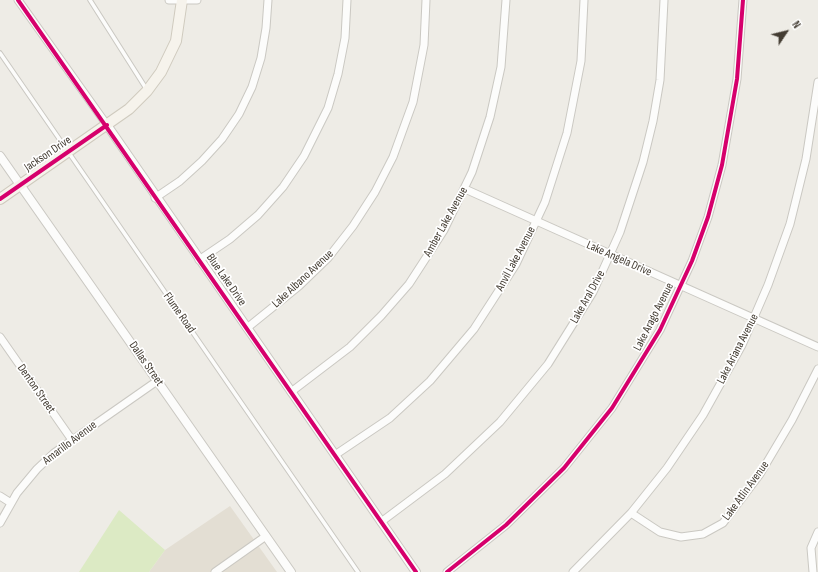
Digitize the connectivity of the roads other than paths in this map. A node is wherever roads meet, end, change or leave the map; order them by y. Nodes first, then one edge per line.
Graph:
1 (18, 0) edge
2 (90, 0) edge
3 (169, 0) edge
4 (197, 0) edge
5 (268, 0) edge
6 (347, 0) edge
7 (426, 0) edge
8 (506, 0) edge
9 (584, 0) edge
10 (664, 0) edge
11 (743, 0) edge
12 (182, 1) edge
13 (0, 53) edge
14 (818, 82) edge
15 (147, 91) junction
16 (107, 125) junction
17 (68, 152) junction
18 (0, 156) edge
19 (20, 185) junction
20 (465, 188) junction
21 (155, 198) junction
22 (0, 199) edge
23 (537, 221) junction
24 (610, 255) junction
25 (199, 260) junction
26 (681, 286) junction
27 (754, 319) junction
28 (247, 328) junction
29 (0, 337) edge
30 (818, 347) edge
31 (818, 368) edge
32 (157, 381) junction
33 (291, 392) junction
34 (72, 440) junction
35 (335, 455) junction
36 (0, 496) edge
37 (11, 503) junction
38 (630, 513) junction
39 (381, 522) junction
40 (0, 523) edge
41 (818, 532) edge
42 (266, 536) junction
43 (215, 572) edge
44 (292, 572) edge
45 (358, 572) edge
46 (416, 572) edge
47 (446, 572) edge
48 (573, 572) edge
49 (814, 572) edge

1 - 16 street, Blue Lake Drive
2 - 15 lane
3 - 12 street
4 - 12 street
5 - 21 street
6 - 25 street
7 - 28 street, Lake Albano Avenue
8 - 20 street, Amber Lake Avenue
9 - 23 street, Anvil Lake Avenue
10 - 24 street, Lake Aral Drive
11 - 26 street, Lake Arago Avenue
12 - 15 main road, Jackson Drive
13 - 17 lane, Flume Road
14 - 27 street, Lake Ariana Avenue
15 - 16 main road, Jackson Drive
16 - 17 main road, Jackson Drive
16 - 21 street, Blue Lake Drive
17 - 19 main road, Jackson Drive
17 - 45 lane, Flume Road
18 - 19 street, Dallas Street
19 - 22 main road, Jackson Drive
19 - 32 street, Dallas Street
20 - 23 street, Lake Angela Drive
20 - 33 street, Amber Lake Avenue
21 - 25 street, Blue Lake Drive
23 - 24 street, Lake Angela Drive
23 - 35 street, Anvil Lake Avenue
24 - 26 street, Lake Angela Drive
24 - 39 street, Lake Aral Drive
25 - 28 street, Blue Lake Drive
26 - 27 street, Lake Angela Drive
26 - 47 street, Lake Arago Avenue
27 - 30 street, Lake Angela Drive
27 - 38 street, Lake Ariana Avenue
28 - 33 street, Blue Lake Drive
29 - 34 street, Denton Street
31 - 38 street, Lake Atlin Avenue
32 - 34 street, Amarillo Avenue
32 - 42 street, Dallas Street
33 - 35 street, Blue Lake Drive
34 - 37 street, Amarillo Avenue
35 - 39 street, Blue Lake Drive
36 - 37 street
37 - 40 street, Amarillo Avenue
38 - 48 street, Lake Ariana Avenue
39 - 46 street, Blue Lake Drive
41 - 49 street
42 - 43 street
42 - 44 street, Dallas Street

